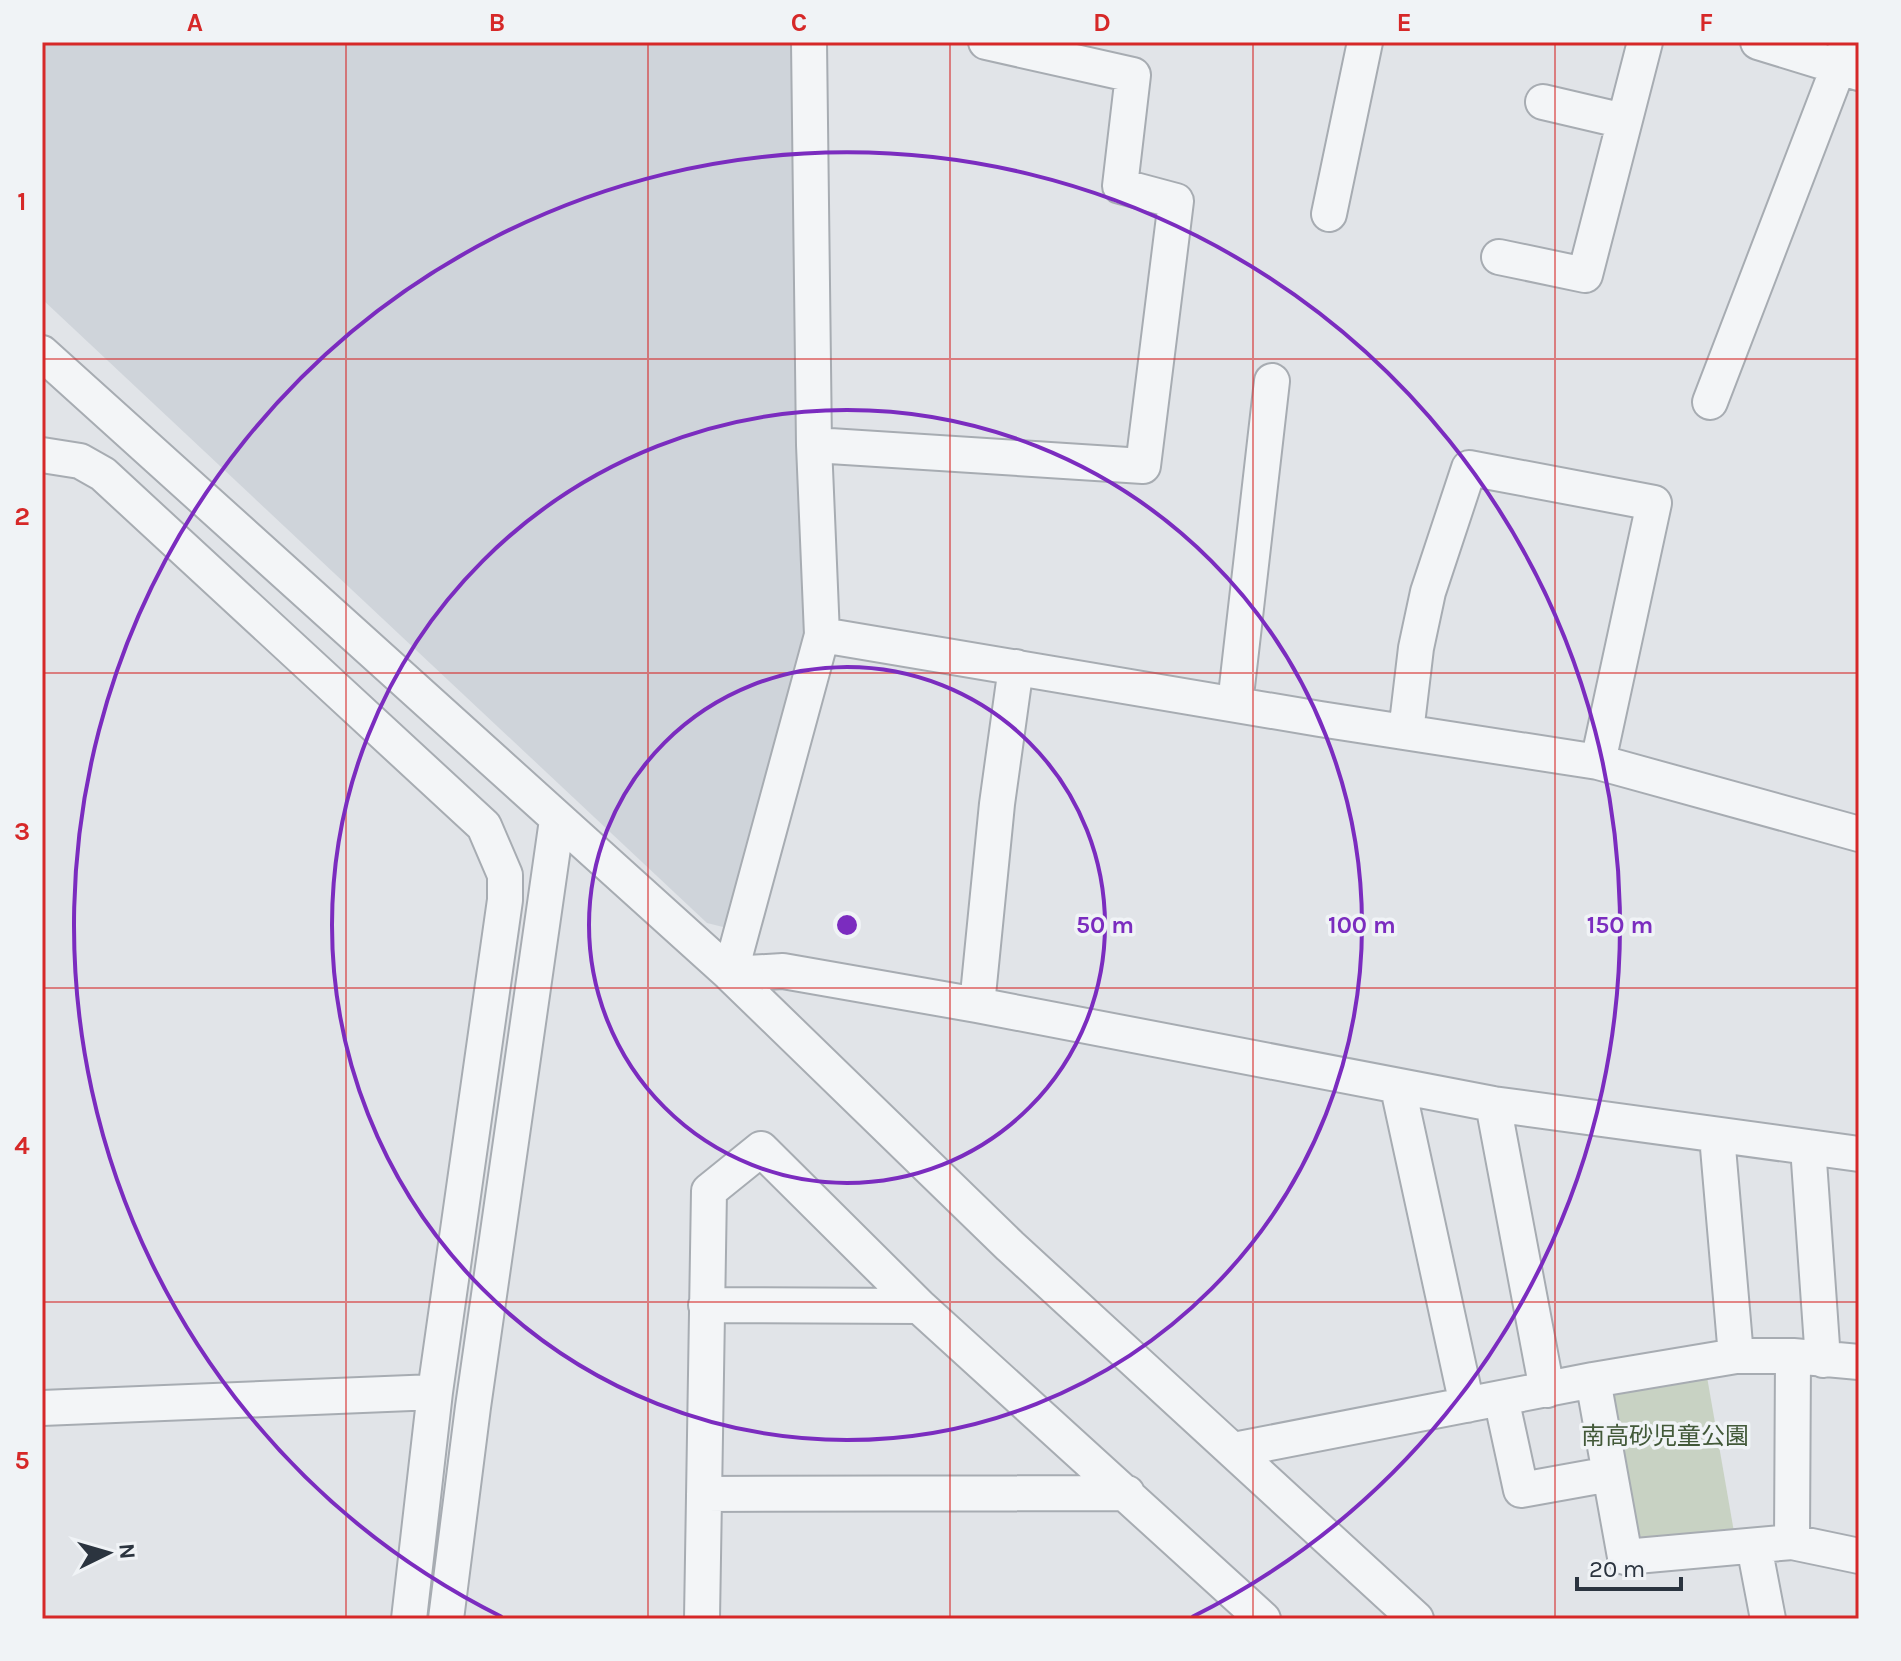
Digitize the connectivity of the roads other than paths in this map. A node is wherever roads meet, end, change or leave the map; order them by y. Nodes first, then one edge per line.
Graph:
1 (809, 42) edge
2 (986, 42) edge
3 (1365, 42) edge
4 (1645, 42) edge
5 (1758, 42) edge
6 (1849, 61) edge
7 (1543, 102) dead end
8 (1624, 121) junction
9 (1329, 214) dead end
10 (1499, 257) dead end
11 (42, 353) edge
12 (1272, 381) dead end
13 (1710, 402) dead end
14 (814, 445) junction
15 (42, 455) edge
16 (822, 635) junction
17 (1016, 667) junction
18 (1235, 704) junction
19 (1406, 732) junction
20 (1598, 762) junction
21 (557, 820) junction
22 (1859, 834) edge
23 (730, 974) junction
24 (977, 1005) junction
25 (1398, 1088) junction
26 (1493, 1104) junction
27 (1717, 1136) junction
28 (1808, 1147) junction
29 (1859, 1154) edge
30 (706, 1305) junction
31 (919, 1306) junction
32 (1736, 1356) junction
33 (1808, 1358) junction
34 (1859, 1362) edge
35 (1593, 1380) junction
36 (1547, 1390) junction
37 (435, 1392) junction
38 (1501, 1398) junction
39 (1467, 1405) junction
40 (42, 1408) edge
41 (1234, 1450) junction
42 (1610, 1474) junction
43 (1127, 1493) junction
44 (704, 1494) junction
45 (1792, 1542) junction
46 (1754, 1546) junction
47 (1859, 1556) edge
48 (409, 1619) edge
49 (446, 1619) edge
50 (702, 1619) edge
51 (1263, 1619) edge
52 (1416, 1619) edge
53 (1768, 1619) edge

1 - 14 street
2 - 14 street
3 - 9 street
4 - 8 street
5 - 6 street
6 - 13 street
7 - 8 street
8 - 10 street
11 - 21 street
12 - 18 street
14 - 16 street
15 - 37 street
16 - 17 street
16 - 23 street
17 - 18 street
17 - 24 street
18 - 19 street
19 - 20 street
19 - 20 street
20 - 22 street
21 - 23 street
21 - 49 street
23 - 24 street
23 - 41 street
24 - 25 street
25 - 26 street
25 - 39 street
26 - 27 street
26 - 36 street
27 - 28 street
27 - 32 street
28 - 29 street
28 - 33 street
30 - 31 street
30 - 31 street
30 - 44 street
31 - 43 street
32 - 33 street
32 - 35 street
33 - 34 street
33 - 45 street
35 - 36 street
35 - 42 street
36 - 38 street
37 - 40 street
37 - 48 street
38 - 39 street
38 - 42 street
39 - 41 street
41 - 52 street
42 - 46 street
43 - 44 street
43 - 51 street
44 - 50 street
45 - 46 street
45 - 47 street
46 - 53 street

